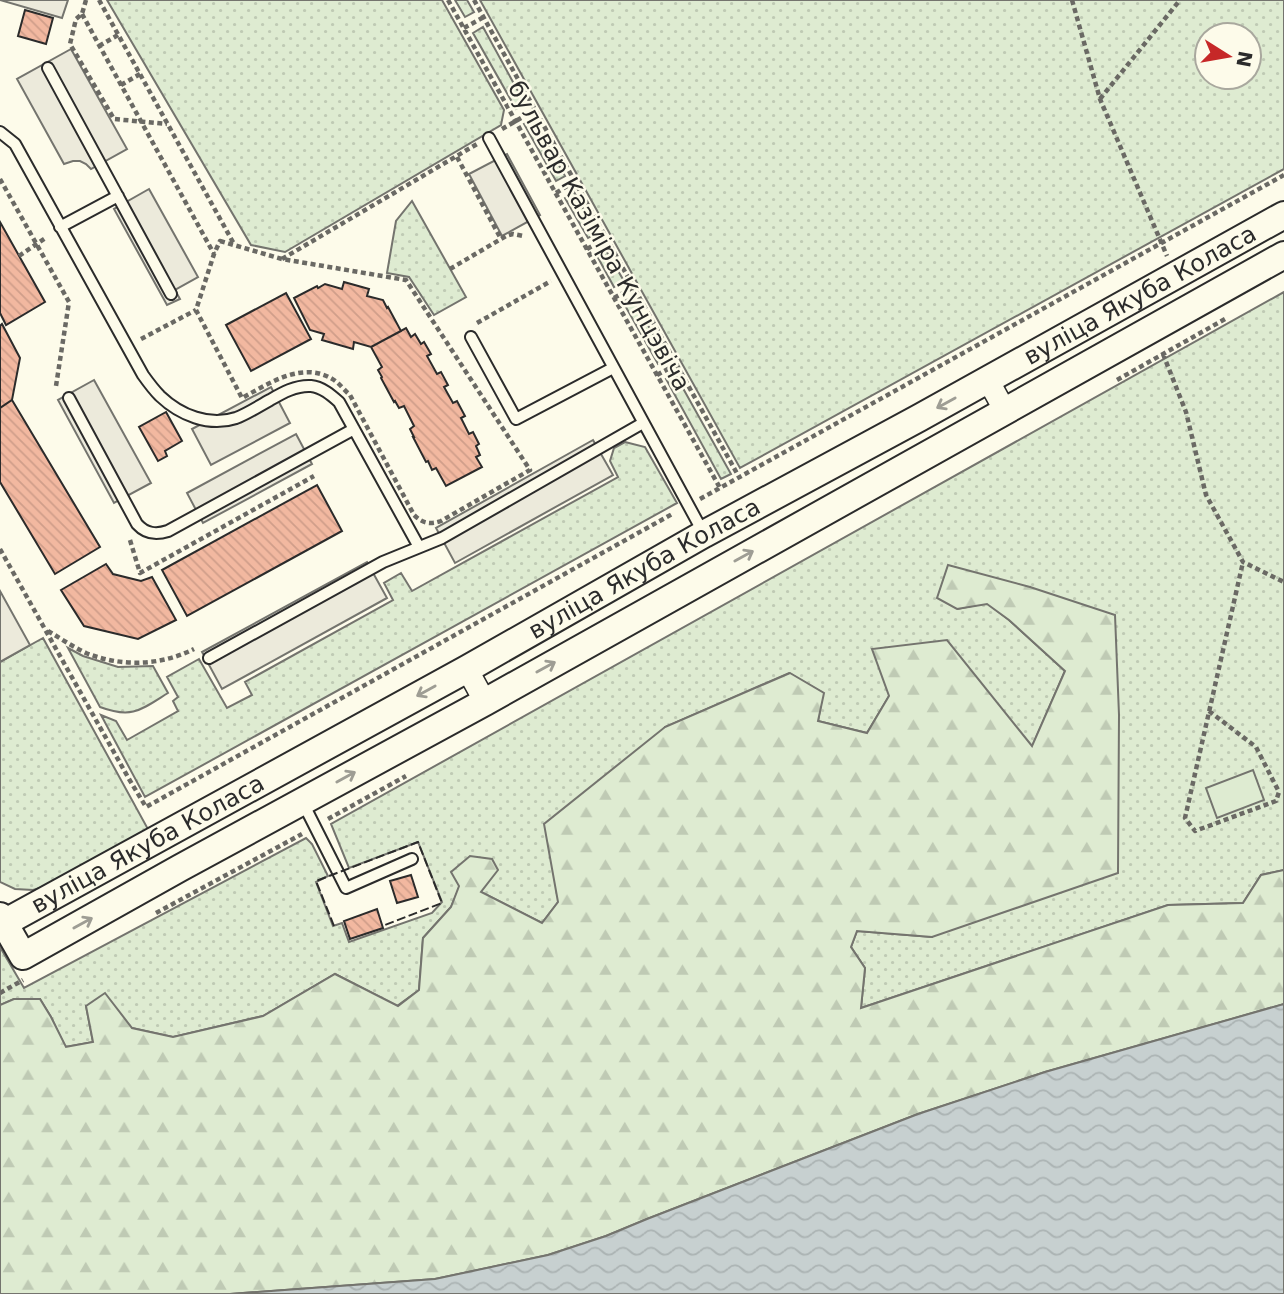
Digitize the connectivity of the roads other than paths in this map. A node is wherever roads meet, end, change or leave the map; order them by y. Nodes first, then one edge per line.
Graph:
1 (48, 68) dead end
2 (0, 132) edge
3 (489, 138) road end
4 (118, 196) junction
5 (1284, 215) edge
6 (60, 227) junction
7 (1284, 255) edge
8 (171, 294) dead end
9 (472, 331) road end
10 (613, 368) junction
11 (988, 380) junction
12 (69, 398) dead end
13 (1005, 411) junction
14 (643, 423) junction
15 (354, 429) junction
16 (704, 534) junction
17 (418, 547) junction
18 (209, 658) dead end
19 (467, 669) junction
20 (485, 702) junction
21 (302, 802) junction
22 (412, 859) dead end
23 (2, 919) edge

1 - 4 lane
2 - 6 lane
3 - 10 lane
4 - 6 lane
4 - 8 lane
5 - 11 street, вуліца Якуба Коласа
6 - 15 lane
7 - 13 street, вуліца Якуба Коласа
9 - 10 lane
10 - 14 lane
11 - 13 street
11 -> 16 street, вуліца Якуба Коласа
12 - 15 lane
20 -> 13 street, вуліца Якуба Коласа
14 - 16 lane
14 - 17 lane
15 - 17 lane
16 - 19 street, вуліца Якуба Коласа
17 - 18 lane
19 - 20 street
19 -> 23 street, вуліца Якуба Коласа
21 -> 20 street, вуліца Якуба Коласа
21 - 22 lane
23 -> 21 street, вуліца Якуба Коласа

